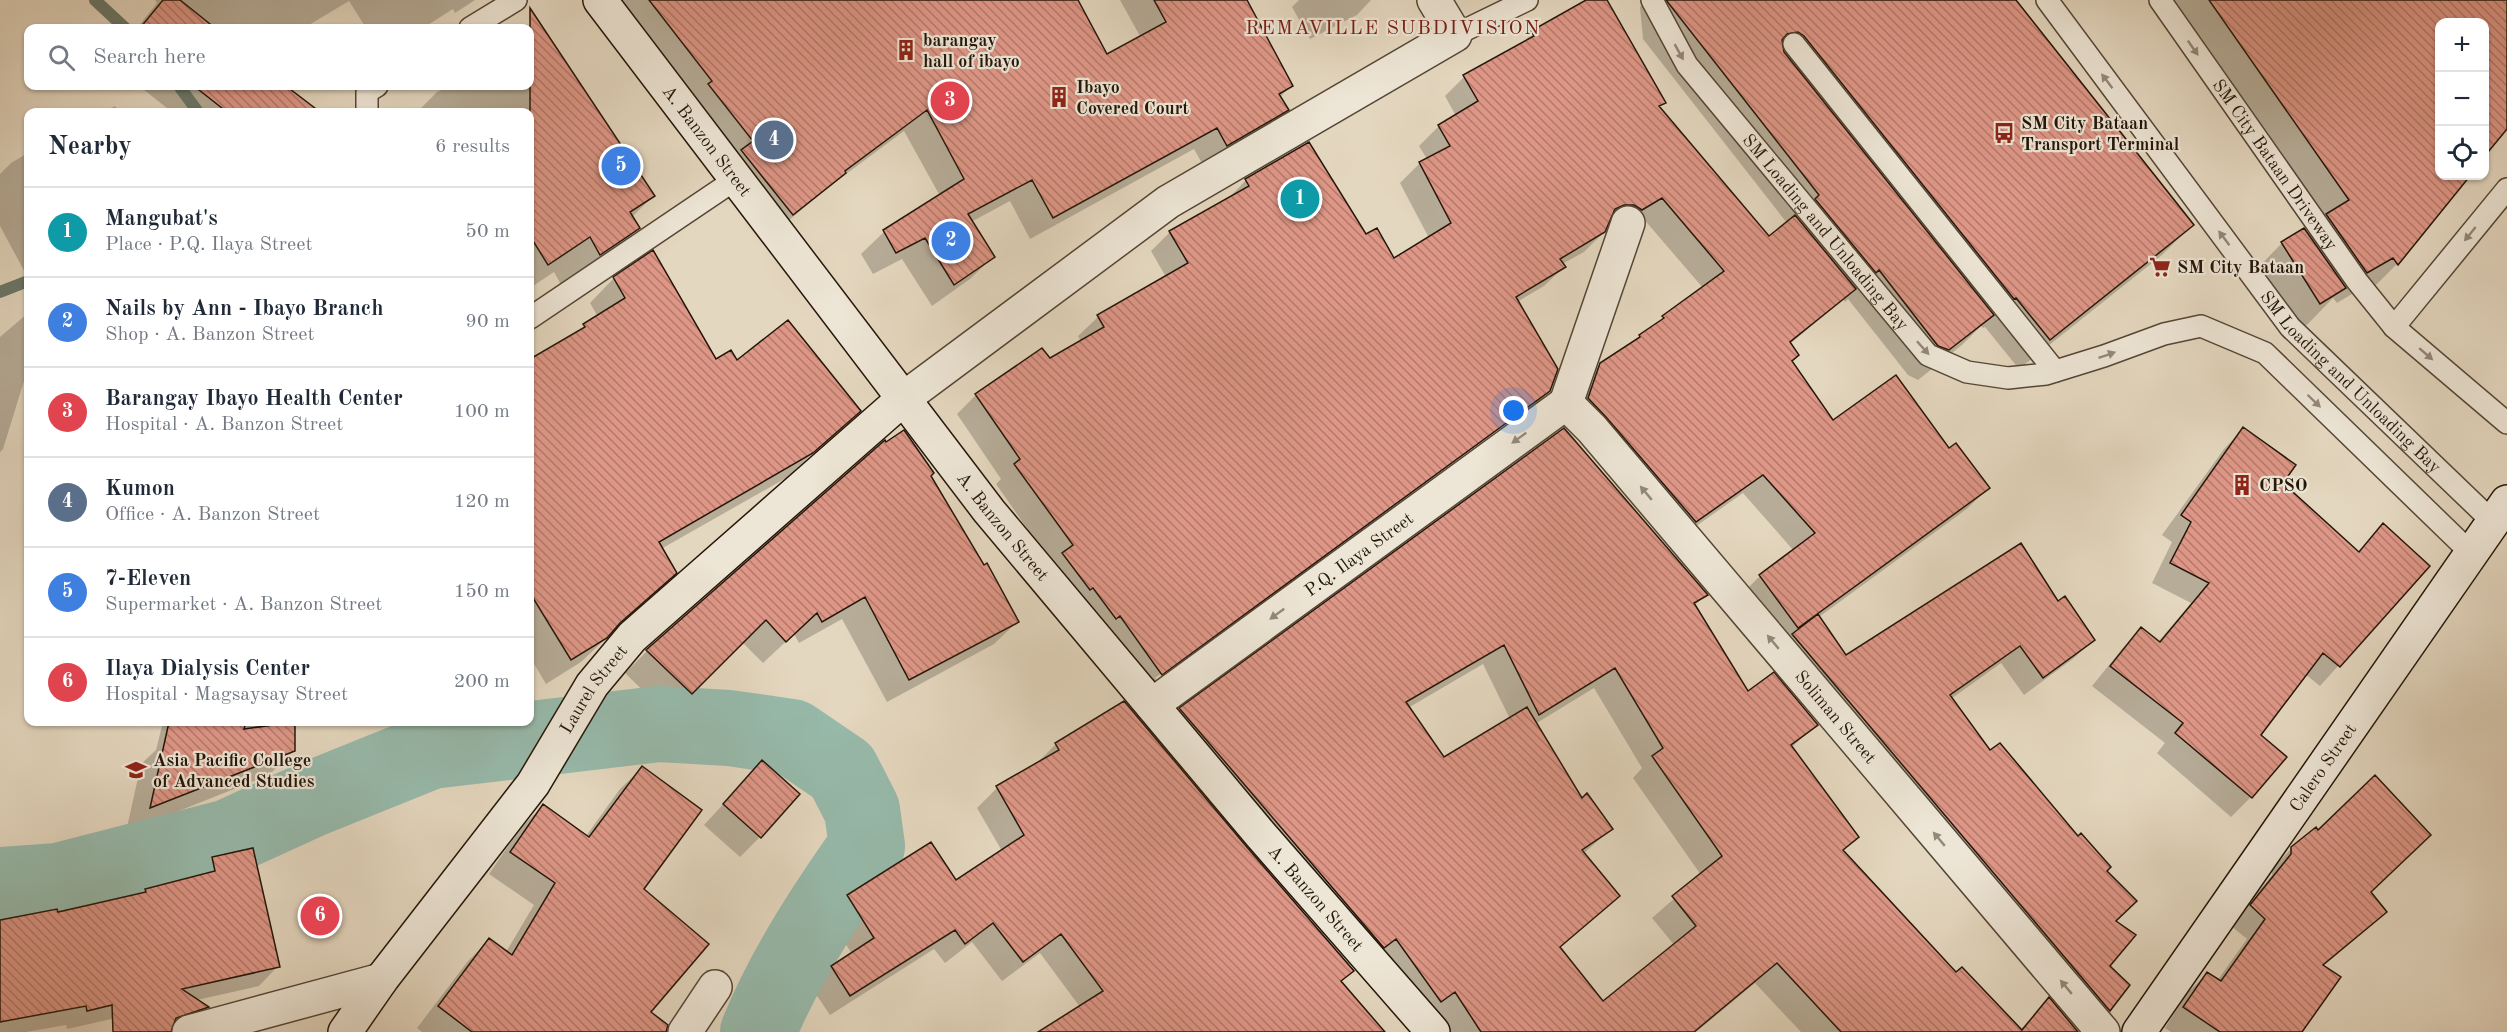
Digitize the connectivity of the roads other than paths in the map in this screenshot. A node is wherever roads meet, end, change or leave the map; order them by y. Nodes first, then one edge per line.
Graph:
1 (516, 0) edge
2 (600, 0) edge
3 (1434, 0) edge
4 (1527, 0) edge
5 (1652, 0) edge
6 (2047, 0) edge
7 (2160, 0) edge
8 (477, 24) edge
9 (1455, 35) junction
10 (1794, 44) dead end
11 (370, 90) edge
12 (367, 108) edge
13 (736, 178) junction
14 (2507, 189) edge
15 (1628, 223) dead end
16 (534, 315) edge
17 (2394, 327) junction
18 (2055, 371) junction
19 (903, 399) junction
20 (1566, 403) junction
21 (2507, 423) edge
22 (2500, 512) edge
23 (2471, 553) junction
24 (1152, 705) junction
25 (381, 980) junction
26 (715, 987) dead end
27 (189, 1032) edge
28 (345, 1032) edge
29 (685, 1032) edge
30 (1433, 1032) edge
31 (2103, 1032) edge
32 (2139, 1032) edge

1 - 8 lane
2 - 13 street, A. Banzon Street
3 - 9 street
4 - 9 lane
5 -> 18 lane, SM Loading and Unloading Bay
22 -> 6 lane, SM Loading and Unloading Bay
7 -> 17 lane, SM City Bataan Driveway
9 - 19 street, Laurel Street
10 - 18 lane
11 - 12 lane
13 - 16 lane
13 - 19 street, A. Banzon Street
14 -> 17 lane
15 - 20 street
17 -> 21 lane, SM City Bataan Driveway
18 -> 23 lane, SM Loading and Unloading Bay
19 - 24 street, A. Banzon Street
19 - 25 street, Laurel Street
20 -> 24 street, P.Q. Ilaya Street
31 -> 20 street, Soliman Street
22 - 23 street, Calero Street
23 - 32 street, Calero Street
24 - 30 street, A. Banzon Street
25 - 27 street
25 - 28 street, Laurel Street
26 - 29 street

